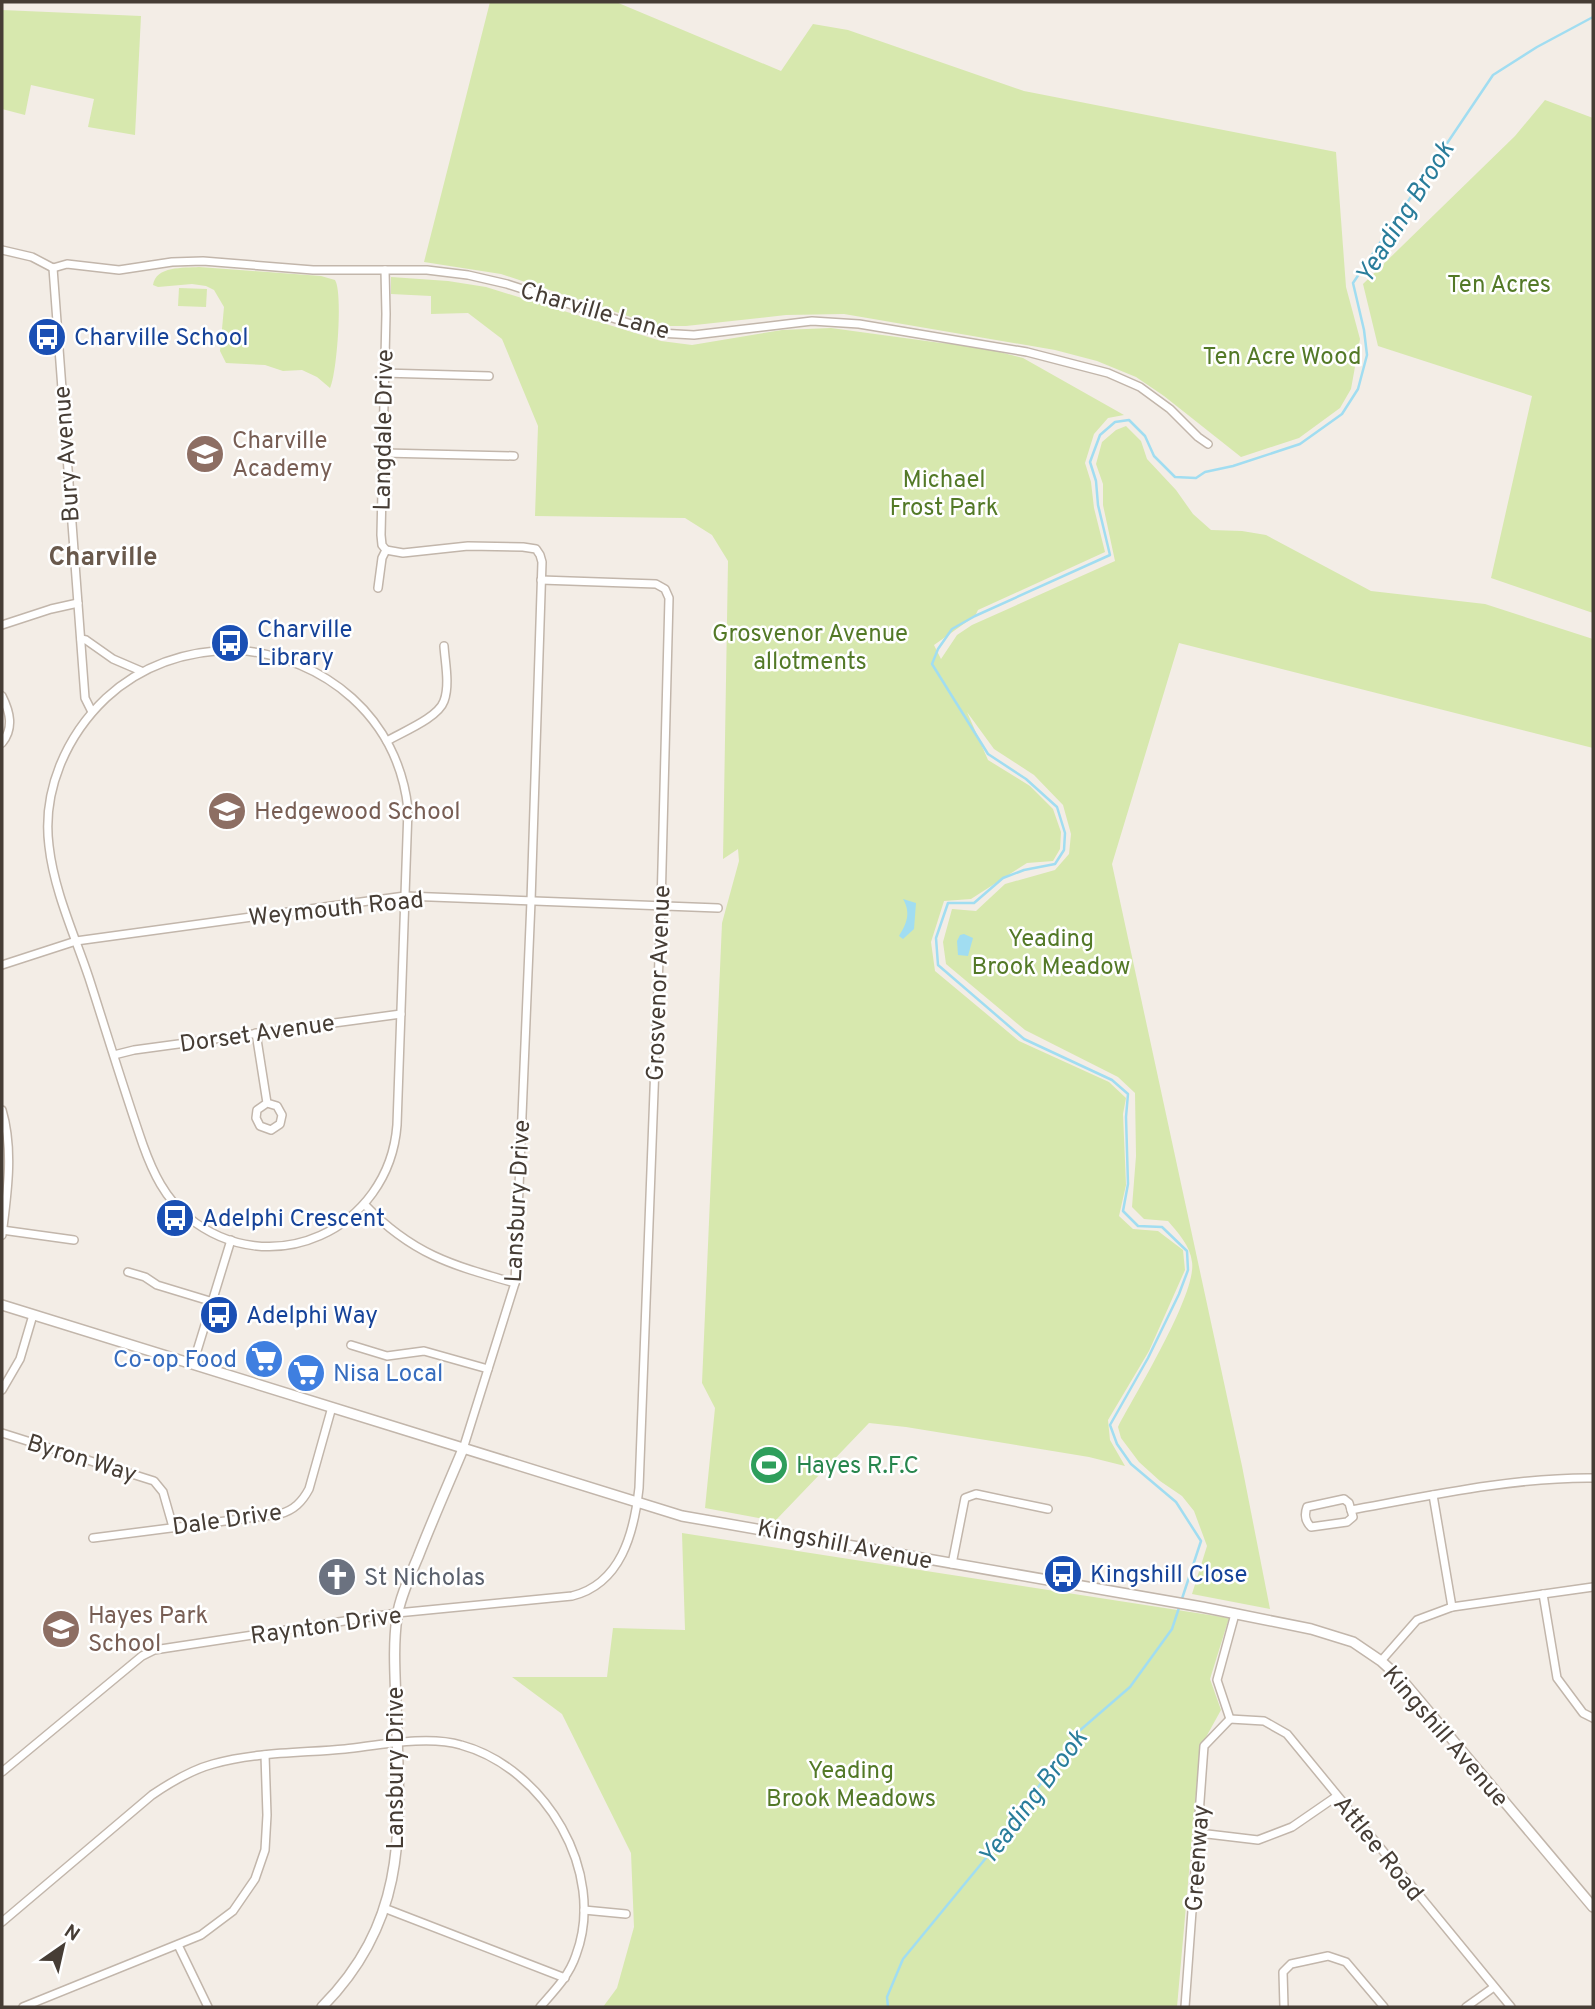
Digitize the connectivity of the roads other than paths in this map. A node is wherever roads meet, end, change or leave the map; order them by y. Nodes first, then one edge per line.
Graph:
1 (2, 250) edge
2 (52, 268) junction
3 (385, 270) junction
4 (383, 373) junction
5 (489, 376) dead end
6 (1208, 444) dead end
7 (384, 453) junction
8 (514, 456) dead end
9 (386, 550) junction
10 (541, 580) junction
11 (378, 588) dead end
12 (78, 603) junction
13 (2, 625) edge
14 (81, 639) junction
15 (444, 646) dead end
16 (141, 671) junction
17 (2, 696) edge
18 (92, 712) junction
19 (387, 741) junction
20 (2, 743) edge
21 (405, 896) junction
22 (531, 901) junction
23 (661, 906) junction
24 (718, 908) dead end
25 (76, 941) junction
26 (2, 965) edge
27 (401, 1014) junction
28 (256, 1033) junction
29 (114, 1055) junction
30 (267, 1103) dead end
31 (2, 1110) edge
32 (365, 1205) junction
33 (2, 1230) edge
34 (2, 1236) edge
35 (74, 1240) dead end
36 (231, 1240) junction
37 (128, 1272) dead end
38 (515, 1283) junction
39 (213, 1302) junction
40 (2, 1305) edge
41 (33, 1315) junction
42 (351, 1345) dead end
43 (193, 1364) junction
44 (488, 1369) junction
45 (2, 1390) edge
46 (332, 1407) junction
47 (2, 1433) edge
48 (463, 1449) junction
49 (1593, 1478) edge
50 (1433, 1495) junction
51 (638, 1503) junction
52 (1048, 1509) dead end
53 (1351, 1510) junction
54 (173, 1527) junction
55 (93, 1538) dead end
56 (952, 1564) junction
57 (1593, 1587) edge
58 (1543, 1594) junction
59 (1452, 1607) junction
60 (397, 1614) junction
61 (1235, 1614) junction
62 (1381, 1661) junction
63 (1230, 1718) junction
64 (1593, 1718) edge
65 (397, 1744) junction
66 (265, 1755) junction
67 (2, 1772) edge
68 (1337, 1796) junction
69 (1199, 1833) junction
70 (1593, 1907) edge
71 (384, 1908) junction
72 (583, 1910) junction
73 (626, 1914) dead end
74 (2, 1922) edge
75 (178, 1945) junction
76 (565, 1978) junction
77 (1494, 1987) junction
78 (23, 2007) edge
79 (208, 2007) edge
80 (322, 2007) edge
81 (540, 2007) edge
82 (1185, 2007) edge
83 (1284, 2007) edge
84 (1384, 2007) edge
85 (1466, 2007) edge
86 (1511, 2007) edge

1 - 2 street, Charville Lane
2 - 3 street, Charville Lane
2 - 12 street, Bury Avenue
3 - 4 street, Langdale Drive
3 - 6 street, Charville Lane
4 - 5 street
4 - 7 street, Langdale Drive
7 - 8 street
7 - 9 street, Langdale Drive
9 - 10 street, Lansbury Drive
9 - 11 street, Langdale Drive
10 - 22 street, Lansbury Drive
10 - 23 street, Grosvenor Avenue
12 - 13 street
12 - 14 street, Bury Avenue
14 - 16 street
14 - 18 street, Bury Avenue
15 - 19 street
16 - 18 street
16 - 19 street
17 - 20 street
18 - 25 street
19 - 21 street
21 - 22 street, Weymouth Road
21 - 25 street, Weymouth Road
21 - 27 street
22 - 23 street, Weymouth Road
22 - 38 street, Lansbury Drive
23 - 24 street, Weymouth Road
23 - 51 street, Grosvenor Avenue
25 - 26 street, Weymouth Road
25 - 29 street
27 - 28 street, Dorset Avenue
27 - 32 street
28 - 29 street, Dorset Avenue
28 - 30 street
29 - 36 street
31 - 33 street
32 - 36 street
32 - 38 street
33 - 34 street
33 - 35 street
36 - 39 street
37 - 39 street
38 - 44 street, Lansbury Drive
39 - 43 street
40 - 41 street, Kingshill Avenue
41 - 43 street, Kingshill Avenue
41 - 45 street
42 - 44 street
43 - 46 street, Kingshill Avenue
44 - 48 street, Lansbury Drive
46 - 48 street, Kingshill Avenue
46 - 54 street, Dale Drive
47 - 54 street, Byron Way
48 - 51 street, Kingshill Avenue
48 - 60 street, Lansbury Drive
49 - 50 street
50 - 53 street
50 - 59 street
51 - 56 street, Kingshill Avenue
51 - 60 street, Raynton Drive
52 - 56 street
53 - 53 street
54 - 55 street, Dale Drive
56 - 61 street, Kingshill Avenue
57 - 58 street
58 - 59 street
58 - 64 street
59 - 62 street
60 - 65 street, Lansbury Drive
60 - 67 street, Raynton Drive
61 - 62 street, Kingshill Avenue
61 - 63 street
62 - 70 street, Kingshill Avenue
63 - 68 street, Attlee Road
63 - 69 street, Greenway
65 - 66 street
65 - 71 street, Lansbury Drive
65 - 72 street
66 - 74 street
66 - 75 street
68 - 69 street
68 - 77 street, Attlee Road
69 - 82 street, Greenway
71 - 76 street
71 - 80 street, Lansbury Drive
72 - 73 street
72 - 76 street
75 - 78 street
75 - 79 street
76 - 81 street
77 - 85 street
77 - 86 street, Attlee Road
83 - 84 street

